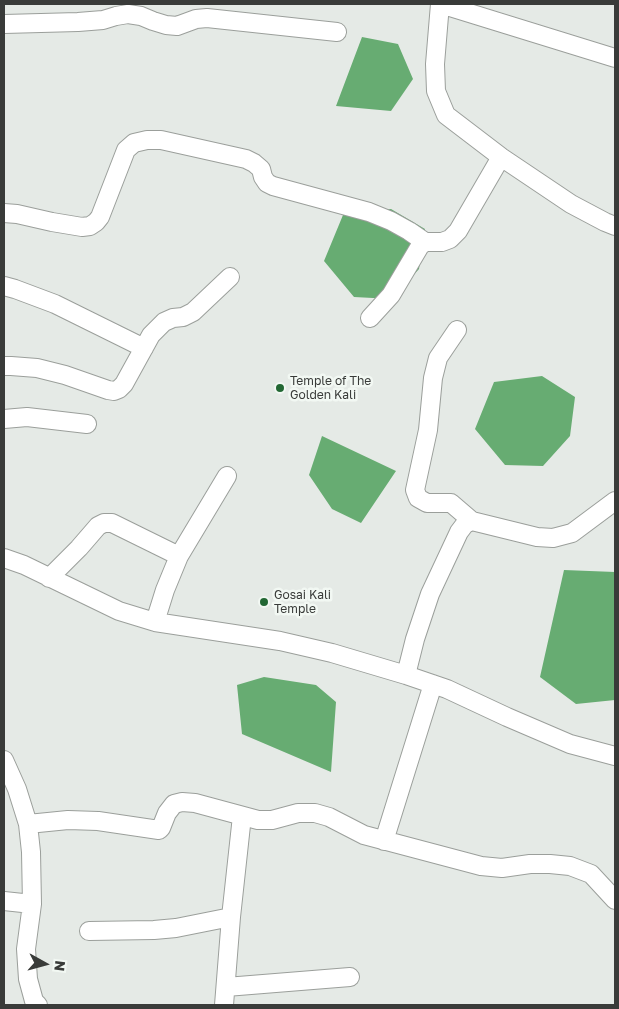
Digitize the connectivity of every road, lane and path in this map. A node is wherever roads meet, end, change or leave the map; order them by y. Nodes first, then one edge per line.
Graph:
1 (440, 4) edge
2 (4, 24) edge
3 (337, 32) dead end
4 (615, 58) edge
5 (501, 157) junction
6 (4, 212) edge
7 (615, 226) edge
8 (425, 242) junction
9 (230, 277) dead end
10 (4, 286) edge
11 (370, 318) dead end
12 (457, 330) dead end
13 (144, 348) junction
14 (4, 366) edge
15 (4, 419) edge
16 (86, 424) dead end
17 (227, 476) dead end
18 (615, 501) edge
19 (472, 521) junction
20 (179, 556) junction
21 (4, 558) edge
22 (49, 578) junction
23 (155, 622) junction
24 (406, 675) junction
25 (433, 684) junction
26 (615, 756) edge
27 (4, 760) edge
28 (242, 816) junction
29 (28, 824) junction
30 (384, 841) junction
31 (615, 900) edge
32 (4, 901) edge
33 (32, 904) junction
34 (231, 917) junction
35 (89, 931) dead end
36 (350, 977) dead end
37 (226, 987) junction
38 (38, 1005) edge
39 (224, 1005) edge

1 - 4 street
1 - 5 street
2 - 3 street
5 - 7 street
5 - 8 street
6 - 8 street
8 - 11 street
9 - 13 street
10 - 13 street
12 - 19 street
13 - 14 street
15 - 16 street
17 - 20 street
18 - 19 street
19 - 24 street
20 - 22 street
20 - 23 street
21 - 22 street
22 - 23 street
23 - 24 street
24 - 25 street
25 - 26 street
25 - 30 street
27 - 29 street
28 - 29 street
28 - 30 street
28 - 34 street
29 - 33 street
30 - 31 street
32 - 33 street
33 - 38 street
34 - 35 street
34 - 37 street
36 - 37 street
37 - 39 street

